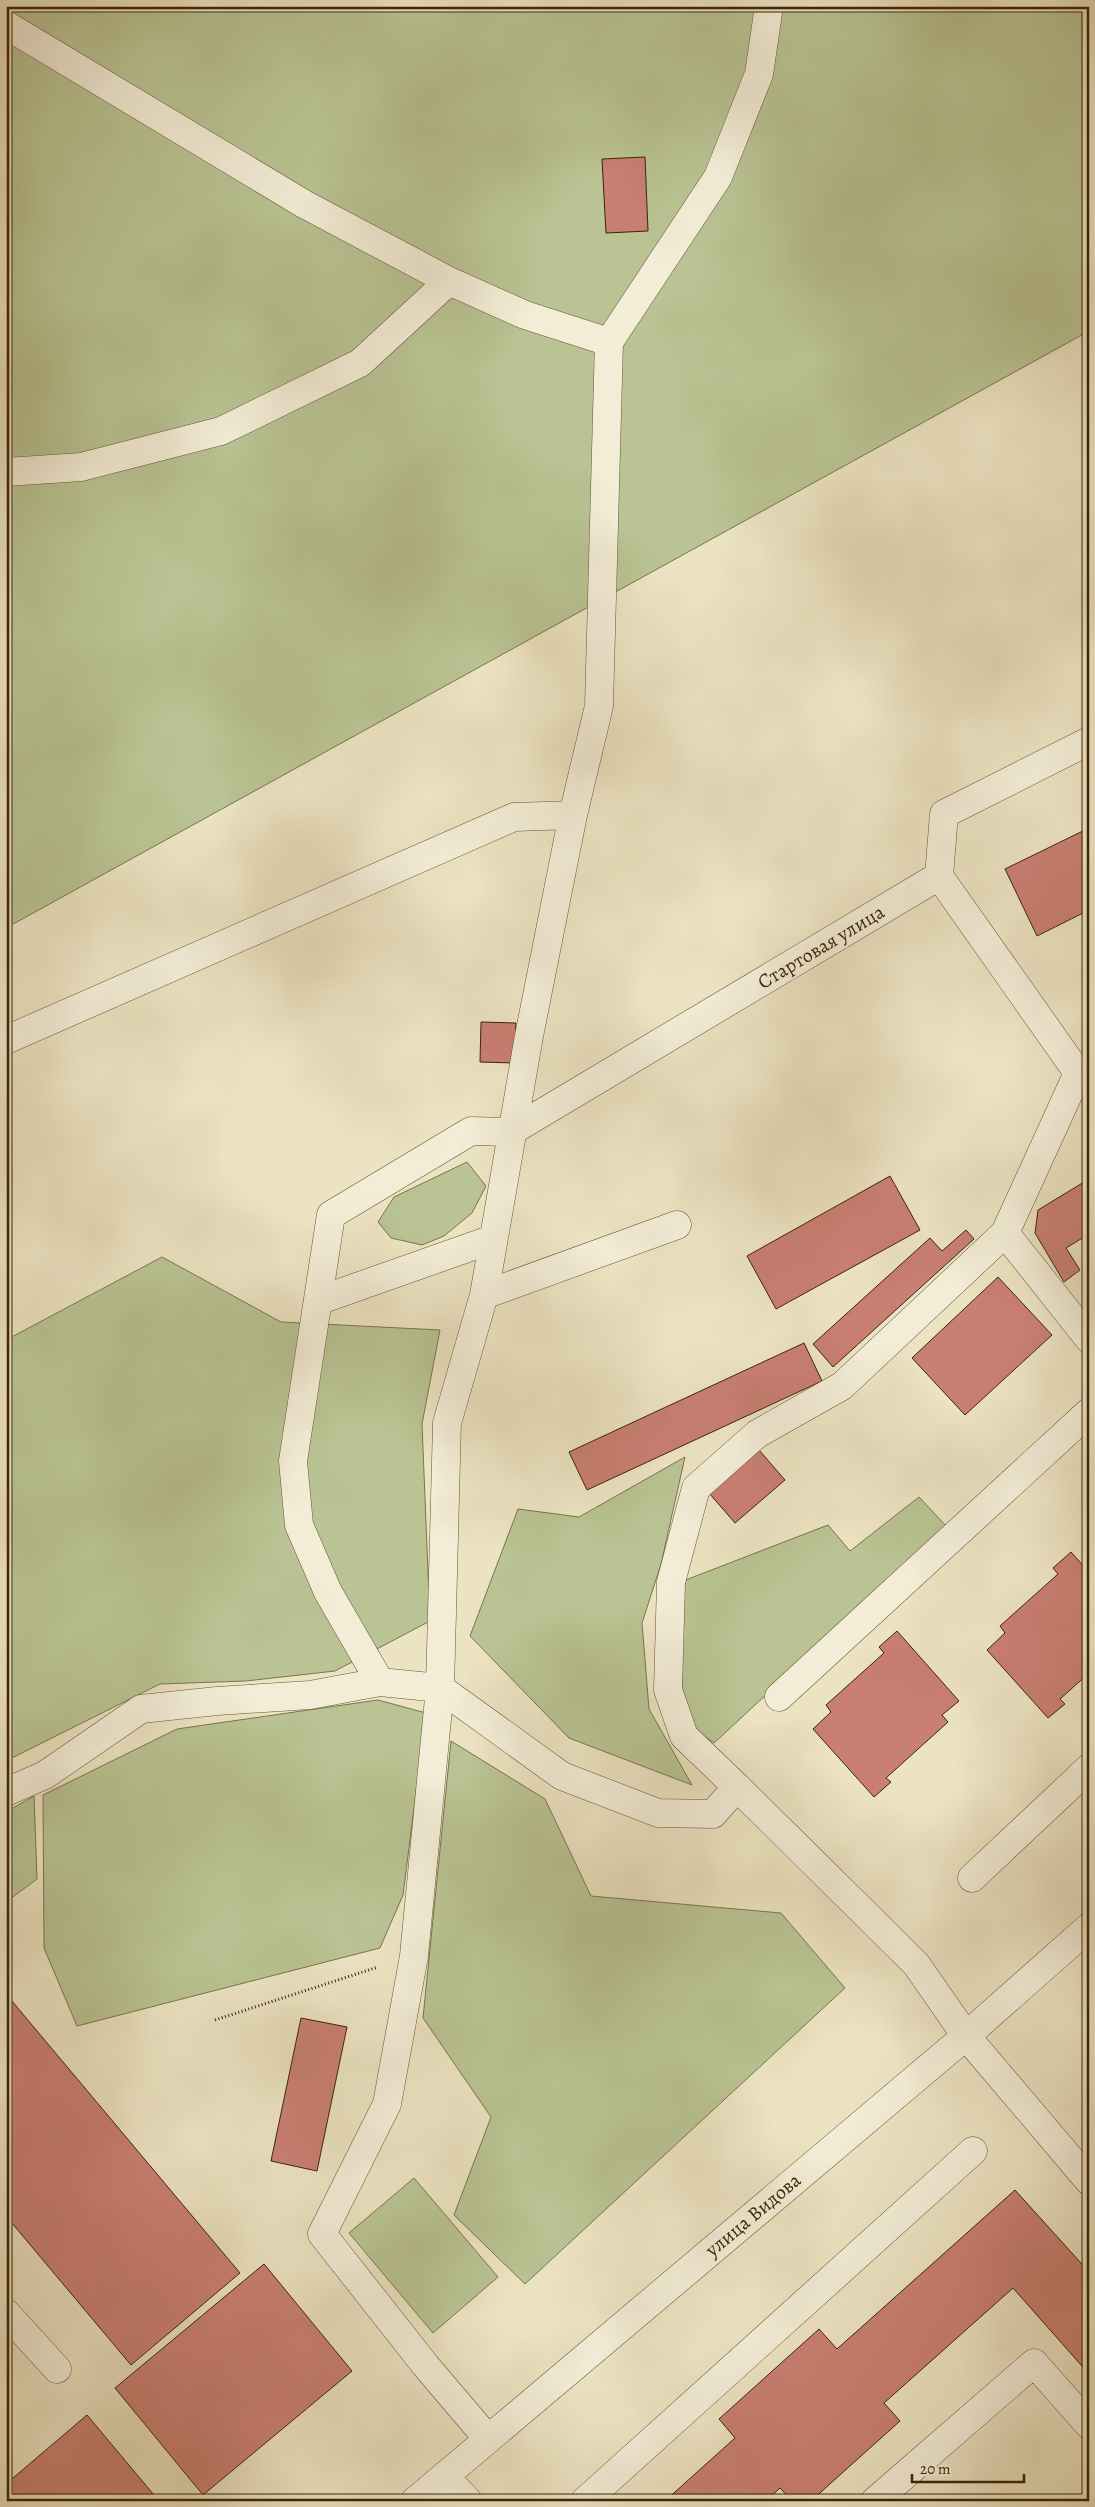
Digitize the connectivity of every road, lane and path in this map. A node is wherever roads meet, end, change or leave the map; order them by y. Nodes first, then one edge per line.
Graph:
1 (769, 6) edge
2 (6, 26) edge
3 (449, 281) junction
4 (608, 342) junction
5 (6, 472) edge
6 (1089, 741) edge
7 (572, 815) junction
8 (939, 876) junction
9 (6, 1040) edge
10 (1084, 1069) edge
11 (510, 1132) junction
12 (677, 1225) dead end
13 (1005, 1233) junction
14 (492, 1239) junction
15 (484, 1294) junction
16 (320, 1300) junction
17 (1089, 1339) edge
18 (1089, 1412) edge
19 (380, 1682) junction
20 (440, 1688) junction
21 (779, 1697) dead end
22 (1089, 1768) edge
23 (737, 1787) junction
24 (6, 1792) edge
25 (972, 1878) dead end
26 (1089, 1927) edge
27 (414, 1956) junction
28 (215, 2020) dead end
29 (966, 2036) junction
30 (972, 2151) dead end
31 (1089, 2180) edge
32 (6, 2313) edge
33 (56, 2369) dead end
34 (1089, 2425) edge
35 (488, 2439) junction
36 (445, 2476) junction
37 (415, 2501) edge
38 (468, 2501) edge
39 (585, 2501) edge
40 (875, 2501) edge

1 - 4 street
2 - 3 street
3 - 4 street
3 - 5 street
4 - 7 street
6 - 8 street
7 - 9 street
7 - 11 street
8 - 10 street
8 - 11 street, Стартовая улица
10 - 13 street
11 - 14 street
11 - 16 street
12 - 15 street
13 - 17 street
13 - 23 street
14 - 15 street
14 - 16 street
15 - 20 street
16 - 19 street
18 - 21 street
19 - 20 street
19 - 24 street
20 - 23 street
20 - 27 street
22 - 25 street
23 - 29 street
26 - 29 street, улица Видова
27 - 28 path
27 - 35 street
29 - 31 street
29 - 35 street, улица Видова
30 - 39 street
32 - 33 street
34 - 40 street
35 - 36 street, улица Видова
36 - 37 street, улица Видова
36 - 38 street

